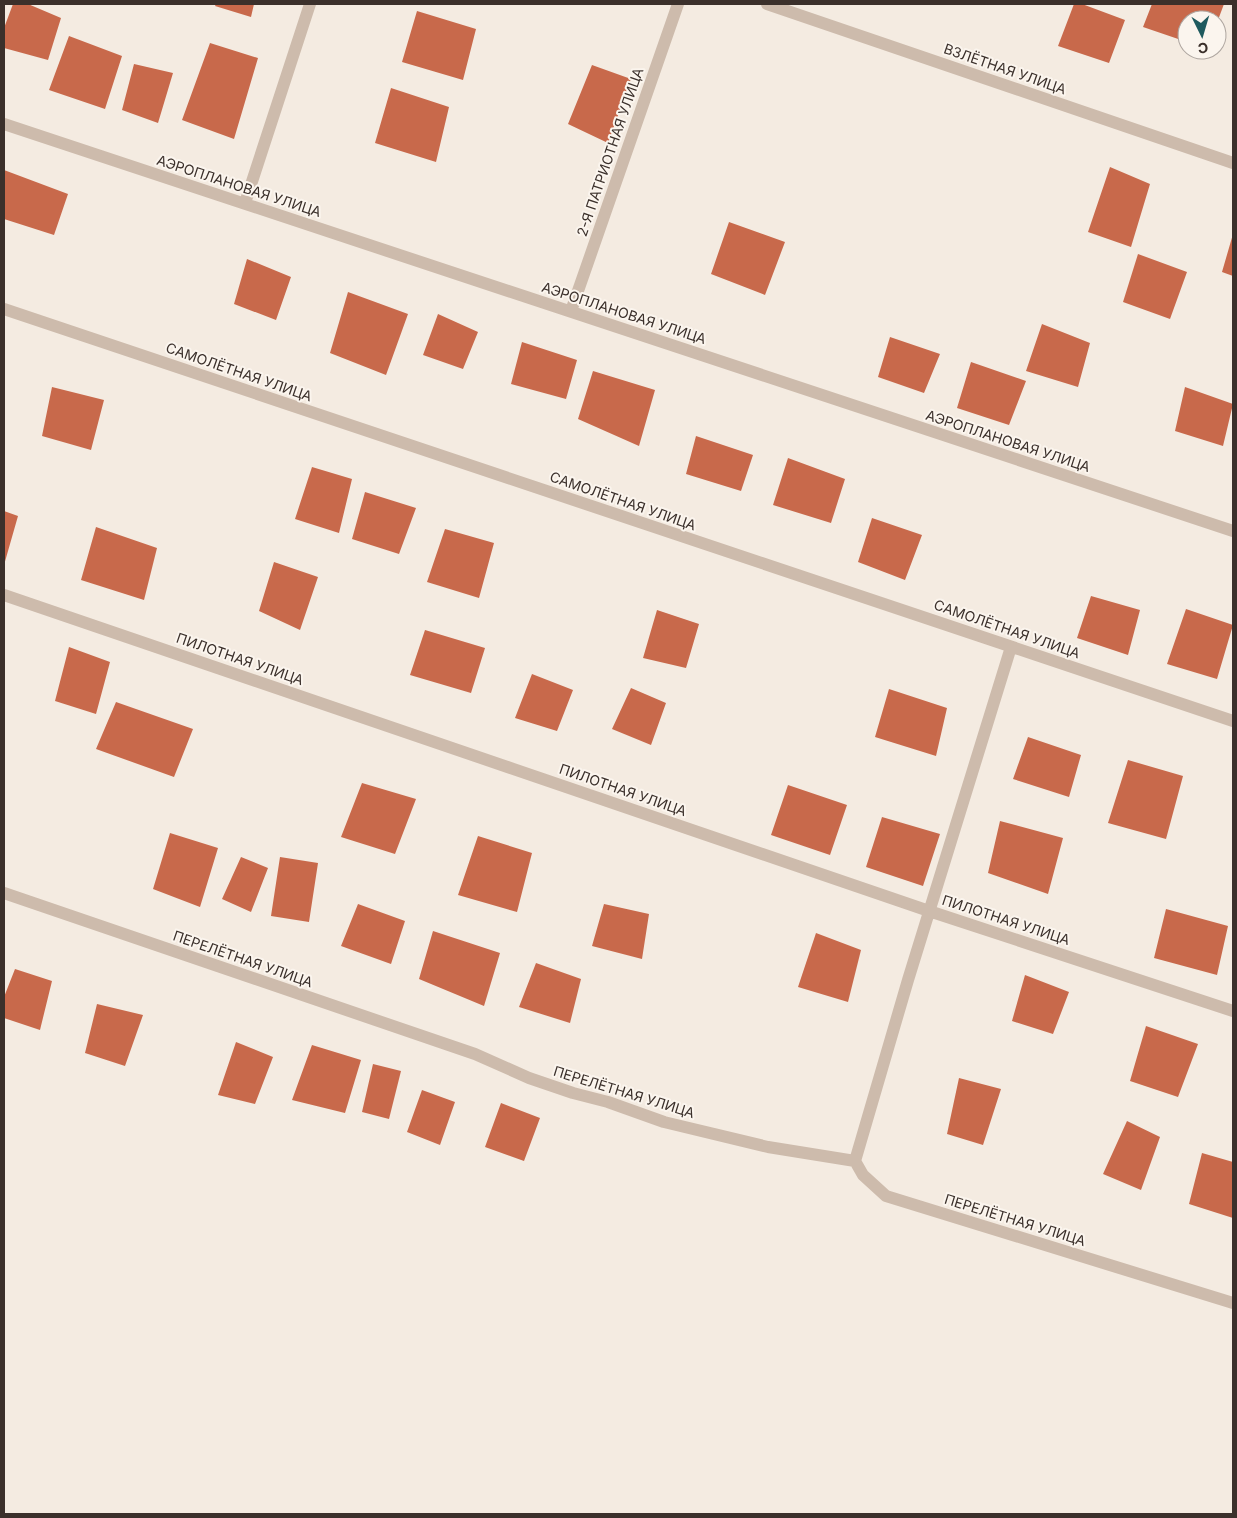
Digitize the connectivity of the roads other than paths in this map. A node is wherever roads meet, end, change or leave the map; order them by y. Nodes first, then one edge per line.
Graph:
1 (310, 4) edge
2 (678, 4) edge
3 (768, 4) edge
4 (4, 124) edge
5 (1233, 163) edge
6 (245, 204) junction
7 (4, 309) edge
8 (571, 311) junction
9 (1233, 532) edge
10 (4, 595) edge
11 (1011, 647) junction
12 (1233, 721) edge
13 (4, 893) edge
14 (929, 911) junction
15 (1233, 1011) edge
16 (855, 1160) junction
17 (1233, 1302) edge

1 - 6 street
2 - 8 street, 2-Я ПАТРИОТНАЯ УЛИЦА
3 - 5 street, ВЗЛЁТНАЯ УЛИЦА
4 - 6 street, АЭРОПЛАНОВАЯ УЛИЦА
6 - 8 street, АЭРОПЛАНОВАЯ УЛИЦА
7 - 11 street, САМОЛЁТНАЯ УЛИЦА
8 - 9 street, АЭРОПЛАНОВАЯ УЛИЦА
10 - 14 street, ПИЛОТНАЯ УЛИЦА
11 - 12 street, САМОЛЁТНАЯ УЛИЦА
11 - 14 street
13 - 16 street, ПЕРЕЛЁТНАЯ УЛИЦА
14 - 15 street, ПИЛОТНАЯ УЛИЦА
14 - 16 street
16 - 17 street, ПЕРЕЛЁТНАЯ УЛИЦА

